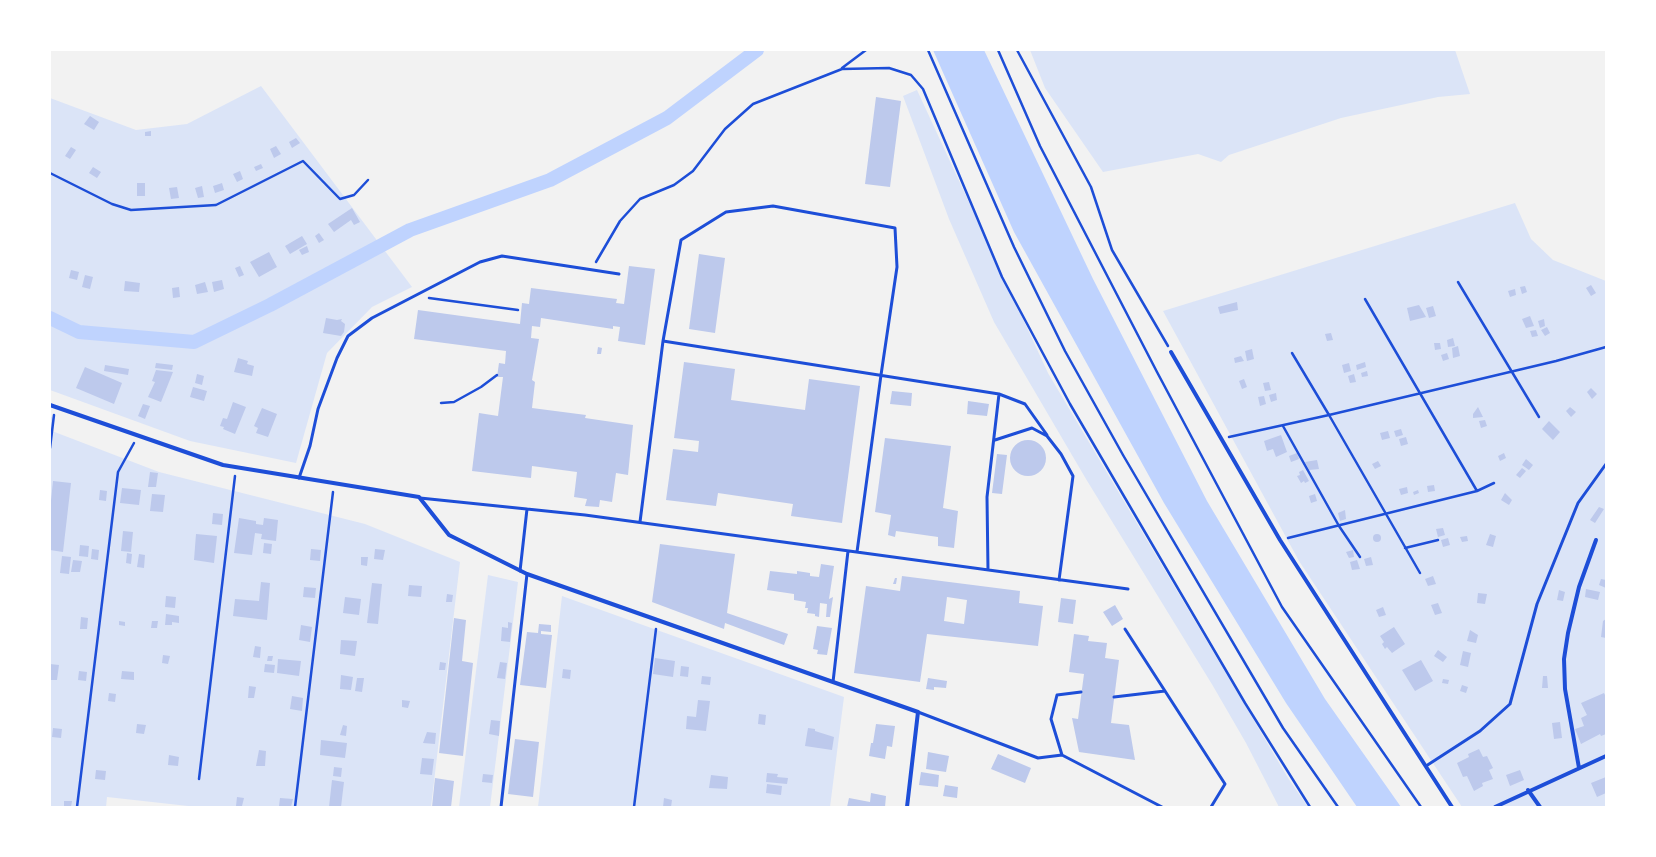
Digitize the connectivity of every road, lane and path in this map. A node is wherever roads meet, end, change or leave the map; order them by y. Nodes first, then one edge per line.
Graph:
1 (866, 50) edge
2 (928, 50) edge
3 (998, 50) edge
4 (1017, 50) edge
5 (842, 69) junction
6 (50, 173) edge
7 (368, 180) dead end
8 (591, 269) junction
9 (619, 274) dead end
10 (1458, 282) dead end
11 (414, 296) junction
12 (1366, 299) dead end
13 (518, 310) dead end
14 (663, 341) junction
15 (1606, 347) edge
16 (1171, 352) joint
17 (1292, 353) dead end
18 (1511, 372) junction
19 (497, 375) dead end
20 (881, 376) junction
21 (999, 394) junction
22 (1420, 394) junction
23 (441, 403) dead end
24 (52, 406) edge
25 (1329, 415) junction
26 (1539, 417) dead end
27 (1283, 426) junction
28 (138, 436) junction
29 (1047, 436) junction
30 (1223, 439) junction
31 (995, 440) junction
32 (50, 448) edge
33 (1606, 464) edge
34 (236, 467) junction
35 (299, 478) junction
36 (334, 483) junction
37 (1494, 483) dead end
38 (1477, 491) junction
39 (419, 498) junction
40 (527, 508) junction
41 (1385, 513) junction
42 (640, 522) junction
43 (1339, 526) junction
44 (1280, 540) junction
45 (1438, 540) dead end
46 (1596, 540) dead end
47 (1405, 548) junction
48 (848, 551) junction
49 (857, 552) junction
50 (1360, 558) dead end
51 (988, 570) junction
52 (520, 571) junction
53 (1420, 573) dead end
54 (527, 574) junction
55 (1059, 580) junction
56 (1128, 589) dead end
57 (657, 620) junction
58 (1125, 629) dead end
59 (833, 682) junction
60 (1165, 691) junction
61 (1081, 692) dead end
62 (1114, 697) dead end
63 (918, 712) junction
64 (1062, 754) junction
65 (1606, 756) edge
66 (1426, 766) junction
67 (1579, 768) junction
68 (199, 779) dead end
69 (1528, 790) junction
70 (77, 807) edge
71 (295, 807) edge
72 (501, 807) edge
73 (634, 807) edge
74 (907, 807) edge
75 (1162, 807) edge
76 (1211, 807) edge
77 (1310, 807) edge
78 (1338, 807) edge
79 (1421, 807) edge
80 (1452, 807) edge
81 (1495, 807) edge
82 (1540, 807) edge

1 - 5 path
2 - 78 path
3 - 79 path
4 - 16 path
5 - 8 path
5 - 77 path
6 - 7 path
8 - 9 lane
8 - 11 lane
10 - 18 path
11 - 13 path
11 - 35 lane
12 - 22 path
14 - 20 lane
14 - 20 lane
14 - 42 lane
15 - 18 path
16 - 30 street
17 - 25 path
18 - 22 path
18 - 26 path
19 - 23 path
20 - 21 lane
20 - 49 lane
21 - 29 lane
21 - 31 lane
22 - 25 path
22 - 38 path
24 - 28 street
24 - 32 path
25 - 27 path
25 - 41 path
27 - 30 path
27 - 43 path
28 - 34 street
28 - 70 path
29 - 31 lane
29 - 55 lane
30 - 44 street
31 - 51 lane
33 - 66 lane
34 - 35 street
34 - 68 path
35 - 36 street
36 - 39 street
36 - 71 path
37 - 38 path
38 - 41 path
39 - 40 lane
39 - 52 street
40 - 42 lane
40 - 52 lane
41 - 43 path
41 - 47 path
42 - 48 lane
43 - 44 path
43 - 50 path
44 - 66 street
45 - 47 path
46 - 67 street
47 - 53 path
48 - 49 lane
48 - 59 lane
49 - 51 lane
51 - 55 lane
52 - 54 street
54 - 57 street
54 - 72 lane
55 - 56 lane
57 - 59 street
57 - 73 path
58 - 60 lane
59 - 63 street
60 - 62 lane
60 - 76 lane
61 - 64 lane
63 - 64 lane
63 - 74 street
64 - 75 lane
65 - 67 street
66 - 80 street
67 - 69 street
69 - 81 street
69 - 82 street

